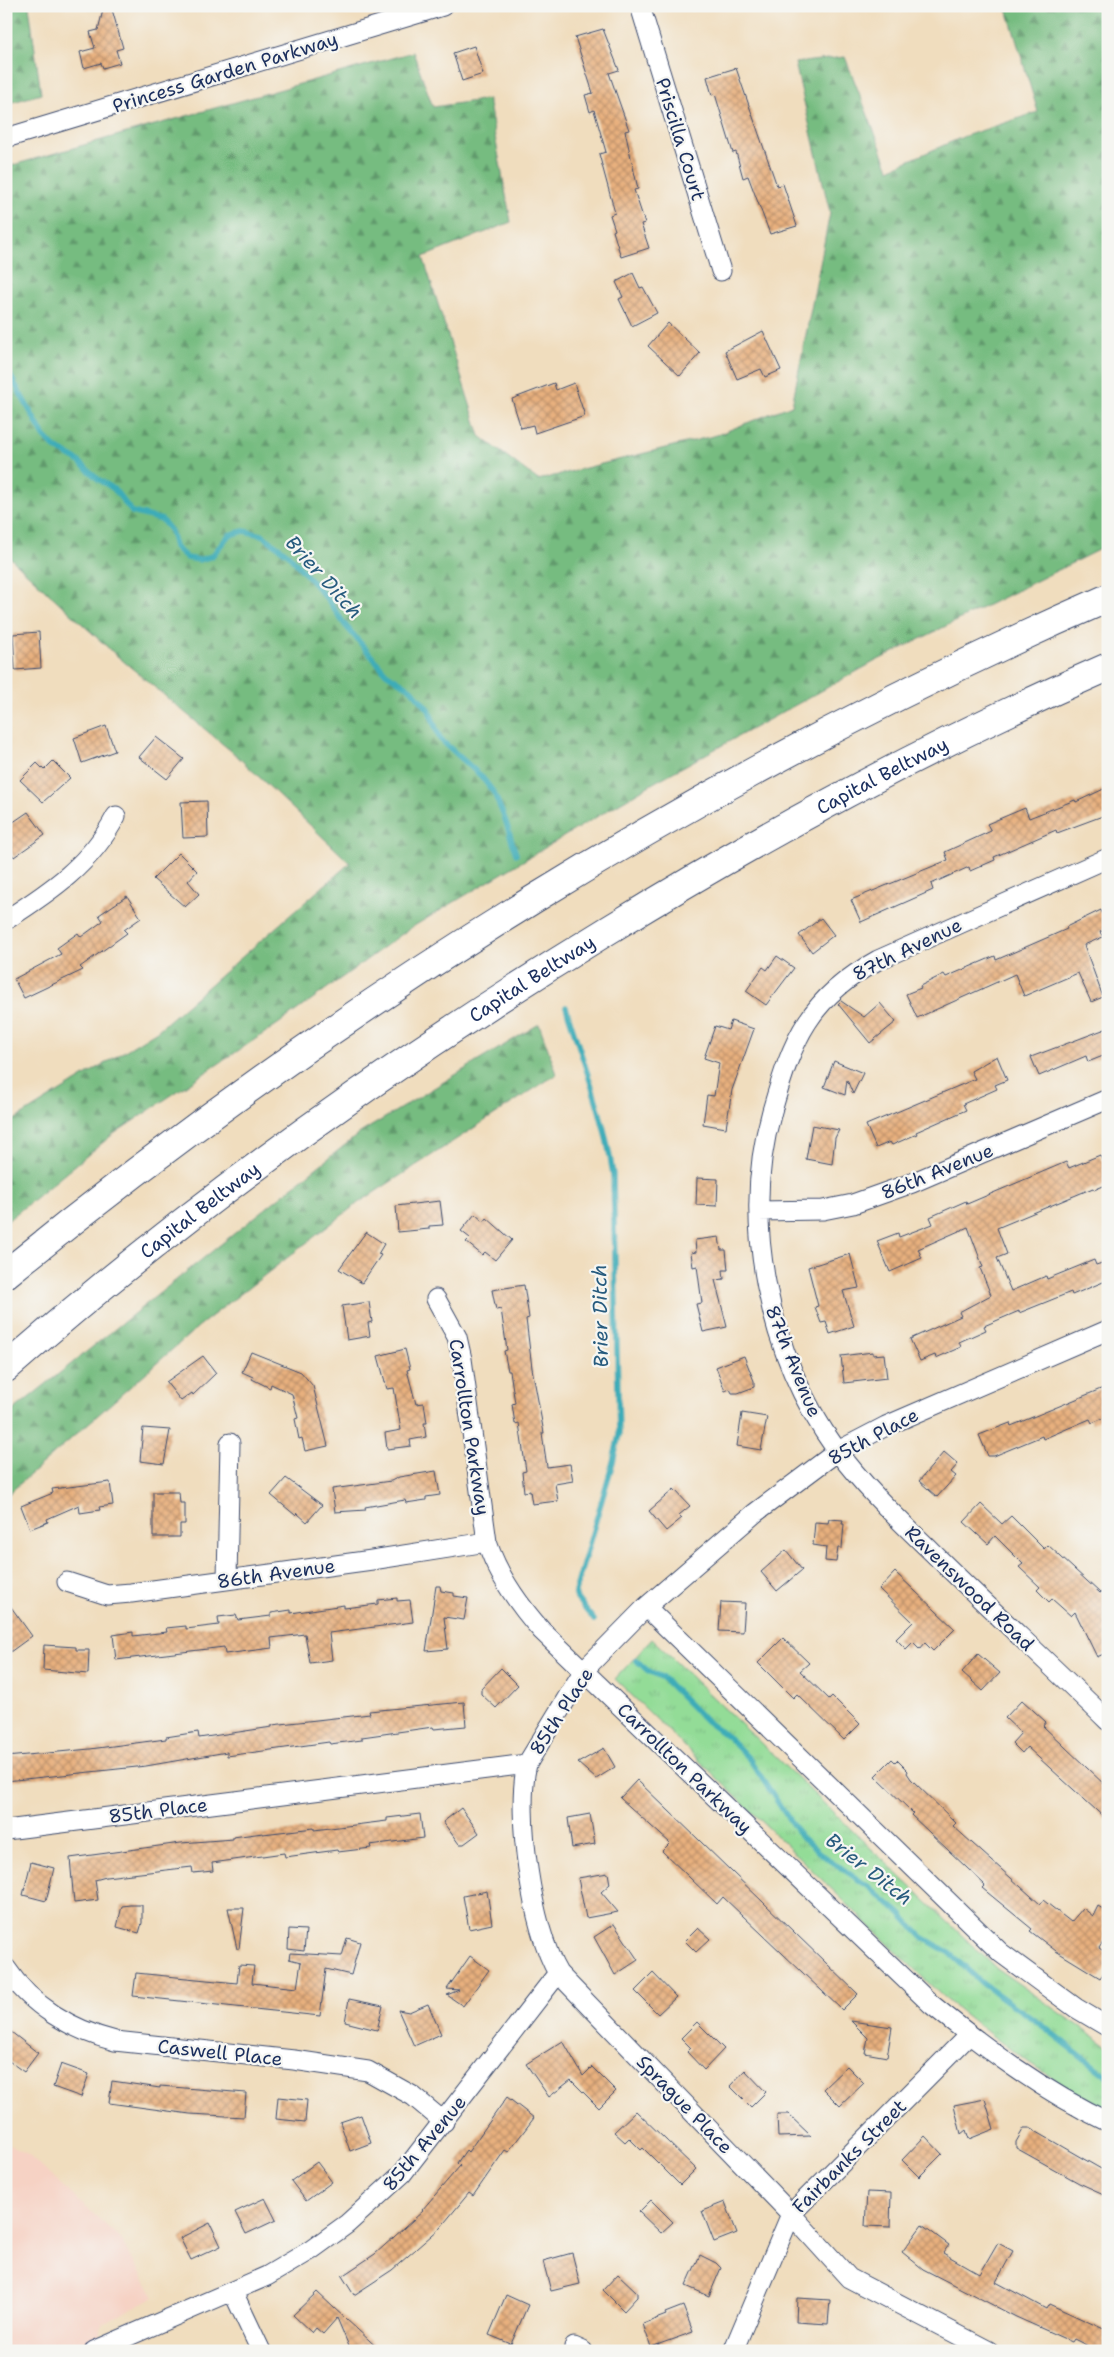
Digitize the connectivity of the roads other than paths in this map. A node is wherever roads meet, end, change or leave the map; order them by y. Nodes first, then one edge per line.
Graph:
1 (443, 6) edge
2 (640, 6) edge
3 (6, 138) edge
4 (721, 271) dead end
5 (1108, 598) edge
6 (1108, 667) edge
7 (116, 816) dead end
8 (1108, 858) edge
9 (6, 920) edge
10 (1108, 1099) edge
11 (759, 1210) junction
12 (6, 1274) edge
13 (436, 1299) dead end
14 (1108, 1330) edge
15 (6, 1368) edge
16 (230, 1443) dead end
17 (838, 1451) junction
18 (487, 1542) junction
19 (227, 1579) junction
20 (67, 1582) dead end
21 (646, 1607) junction
22 (584, 1670) junction
23 (1106, 1716) edge
24 (527, 1764) junction
25 (6, 1830) edge
26 (6, 1968) edge
27 (558, 1973) junction
28 (1108, 2026) edge
29 (969, 2035) junction
30 (444, 2122) junction
31 (1108, 2122) edge
32 (791, 2214) junction
33 (233, 2292) junction
34 (966, 2346) edge
35 (94, 2351) edge
36 (261, 2351) edge
37 (733, 2351) edge
38 (990, 2351) edge

1 - 3 street, Princess Garden Parkway
2 - 4 street, Priscilla Court
5 - 12 highway
6 - 15 highway, Capital Beltway
7 - 9 street
8 - 11 street, 87th Avenue
10 - 11 street, 86th Avenue
11 - 17 street, 87th Avenue
13 - 18 street, Carrollton Parkway
14 - 17 street, 85th Place
16 - 19 street
17 - 21 street, 85th Place
17 - 23 street, Ravenswood Road
18 - 19 street, 86th Avenue
18 - 22 street, Carrollton Parkway
19 - 20 street, 86th Avenue
21 - 22 street, 85th Place
21 - 28 street
22 - 24 street, 85th Place
22 - 29 street, Carrollton Parkway
24 - 25 street, 85th Place
24 - 27 street, Sprague Place
26 - 30 street, Caswell Place
27 - 30 street, 85th Avenue
27 - 32 street, Sprague Place
29 - 31 street, Carrollton Parkway
29 - 32 street, Fairbanks Street
30 - 33 street, 85th Avenue
32 - 34 street, Sprague Place
32 - 37 street, Fairbanks Street
33 - 35 street, 85th Avenue
33 - 36 street
34 - 38 street, Sprague Place

